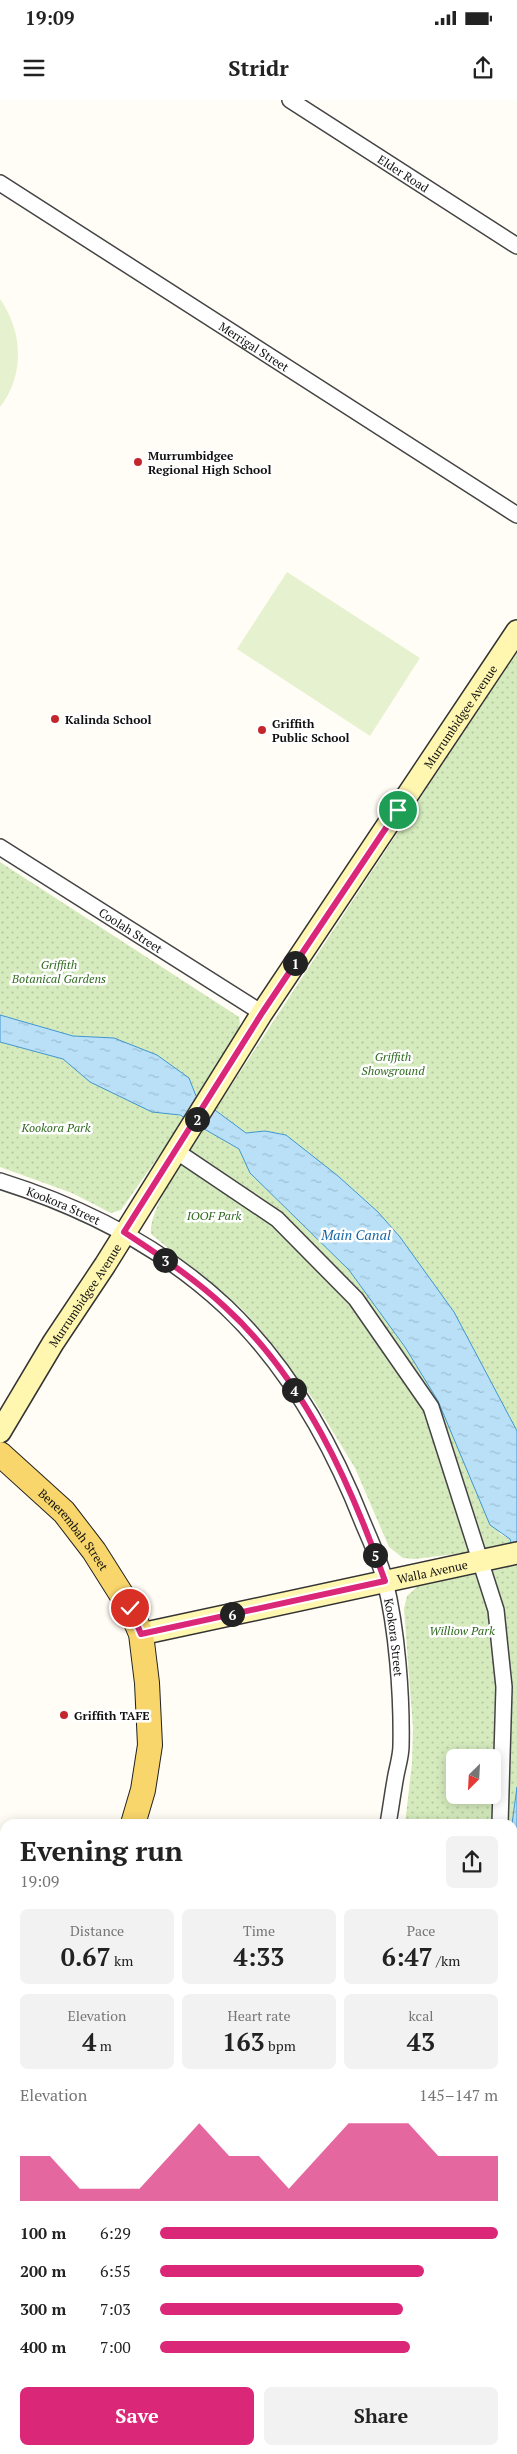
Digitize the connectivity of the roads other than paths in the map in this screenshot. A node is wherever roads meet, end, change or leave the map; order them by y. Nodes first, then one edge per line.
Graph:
1 (290, 100) edge
2 (0, 183) edge
3 (517, 246) edge
4 (514, 515) edge
5 (517, 631) edge
6 (0, 847) edge
7 (262, 1013) junction
8 (176, 1151) junction
9 (0, 1181) edge
10 (124, 1232) junction
11 (0, 1432) edge
12 (0, 1454) edge
13 (513, 1554) edge
14 (481, 1560) junction
15 (385, 1581) junction
16 (141, 1634) junction
17 (135, 1819) edge
18 (389, 1819) edge
19 (500, 1819) edge

1 - 3 street, Elder Road
2 - 4 street, Merrigal Street
5 - 7 street, Murrumbidgee Avenue
6 - 7 street, Coolah Street
7 - 8 street, Murrumbidgee Avenue
8 - 10 street, Murrumbidgee Avenue
8 - 14 street
9 - 10 street, Kookora Street
10 - 11 street, Murrumbidgee Avenue
10 - 15 street, Kookora Street
12 - 16 main road, Benerembah Street
13 - 14 street, Walla Avenue
14 - 15 street, Walla Avenue
14 - 19 street
15 - 16 street, Walla Avenue
15 - 18 street, Kookora Street
16 - 17 main road, Benerembah Street

